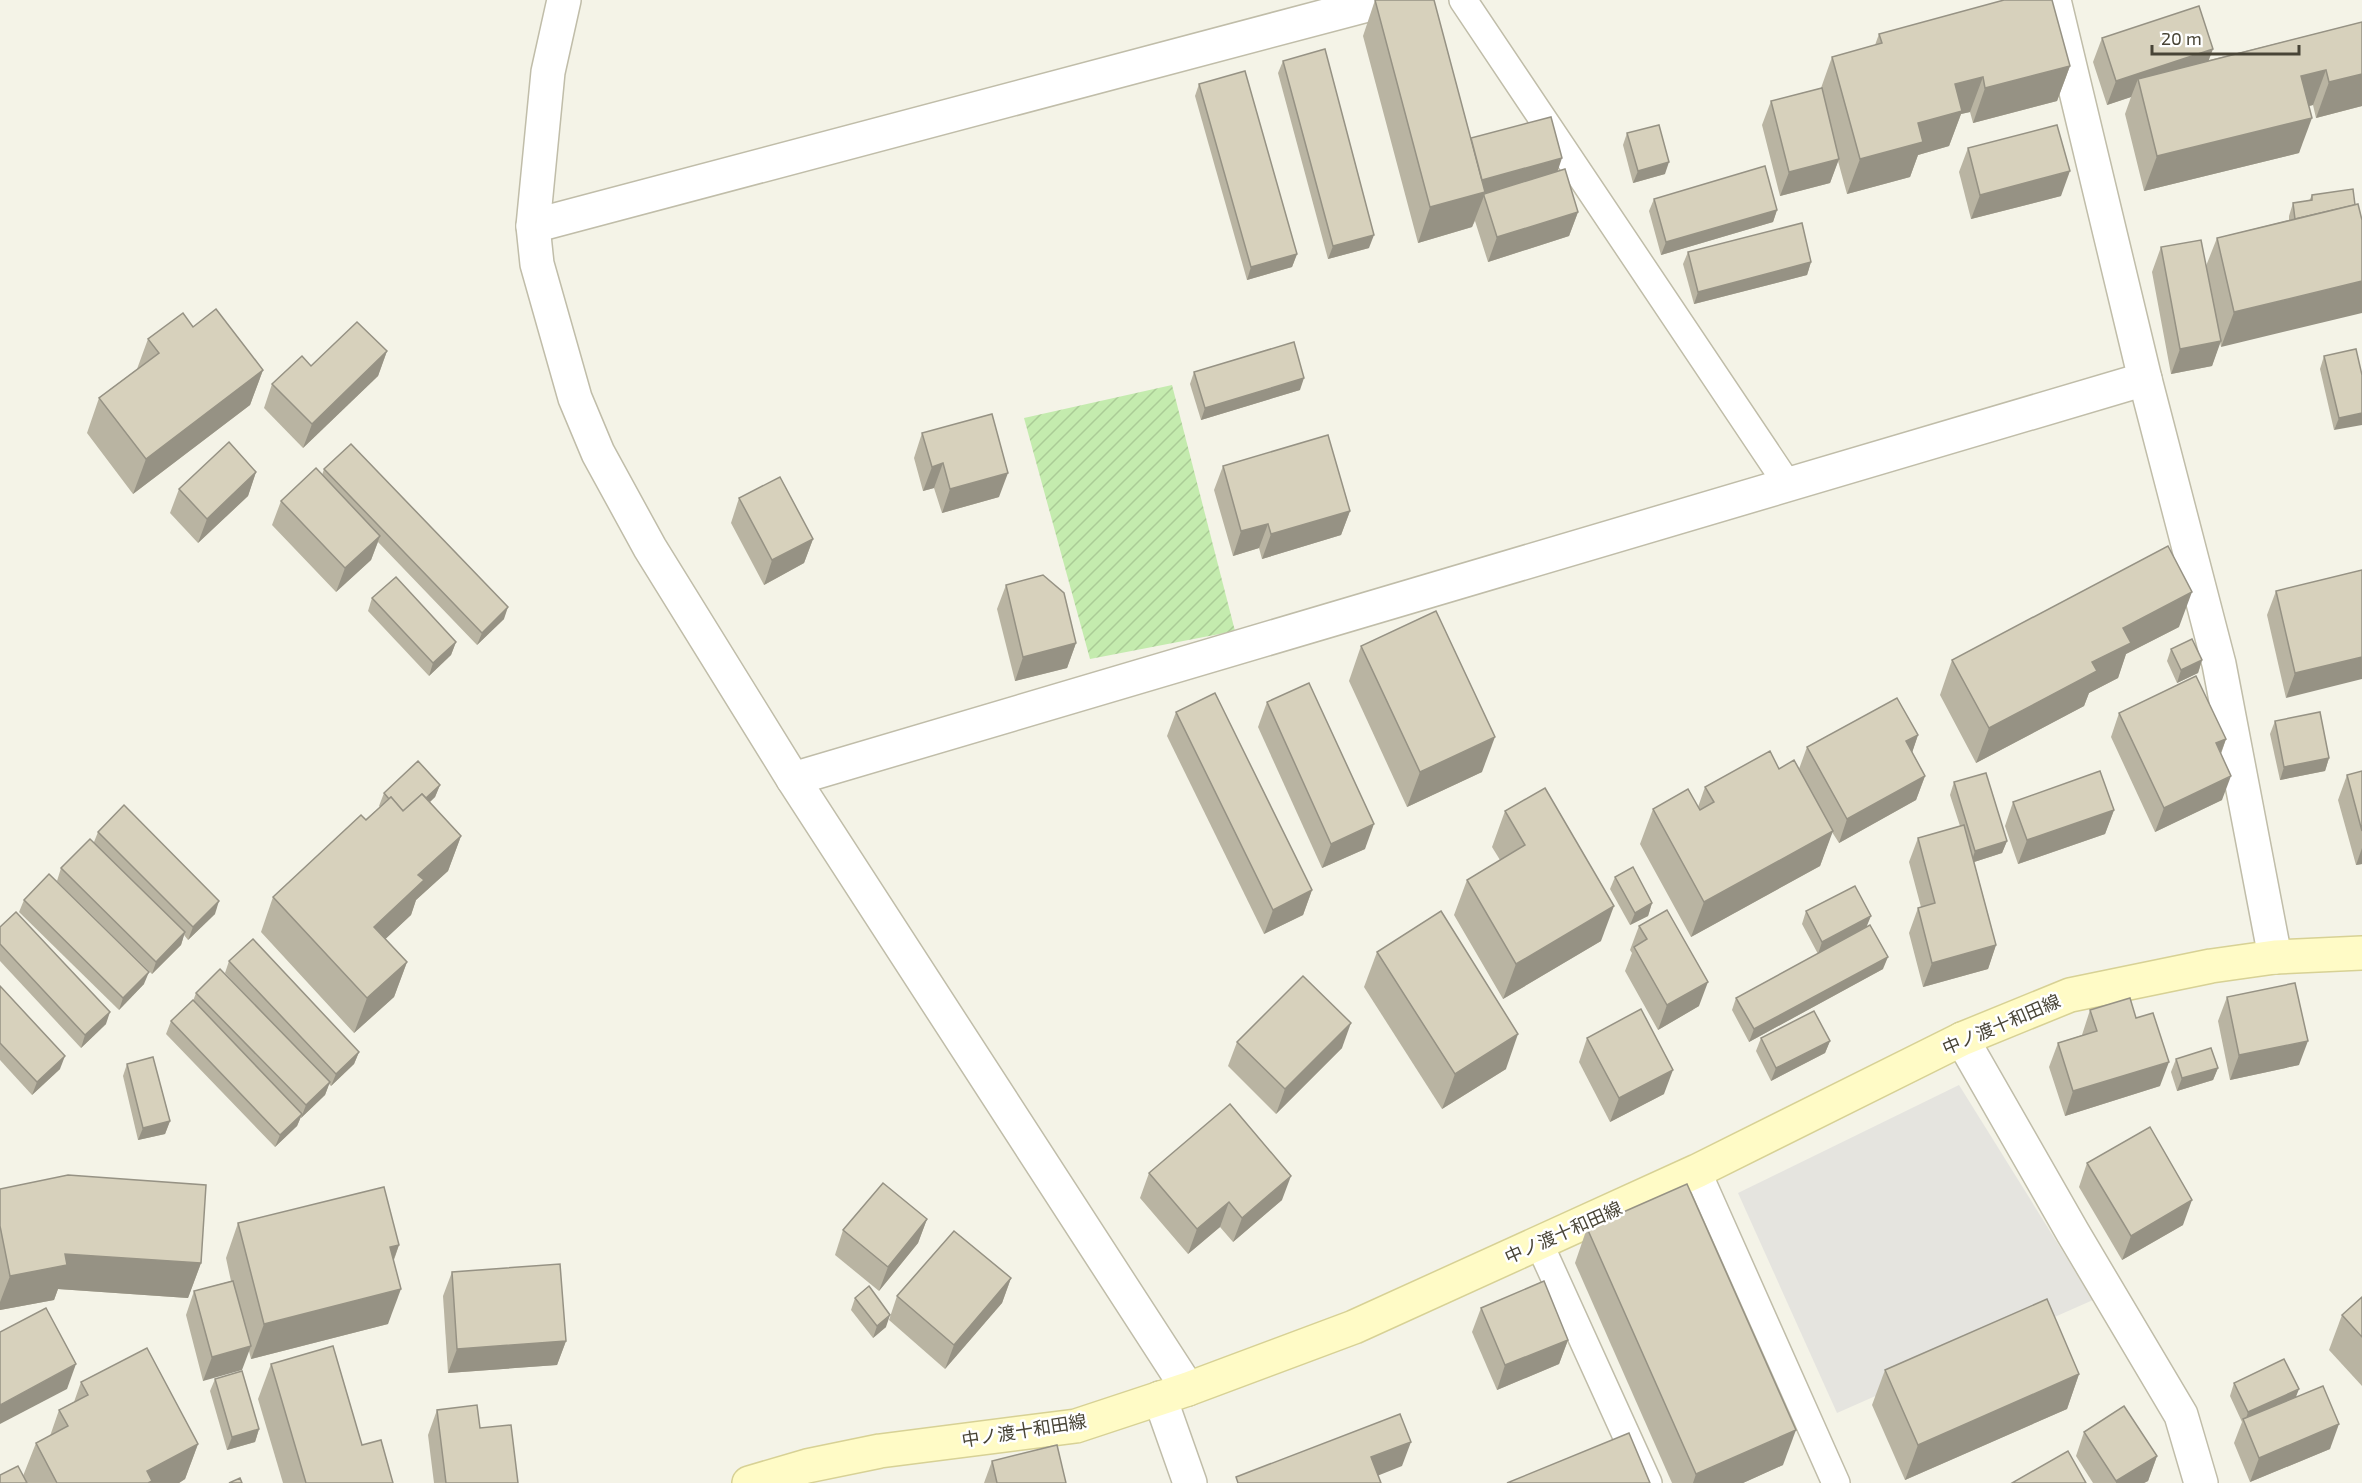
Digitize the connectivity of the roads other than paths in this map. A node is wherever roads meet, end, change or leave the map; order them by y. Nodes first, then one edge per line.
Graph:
1 (564, 0) edge
2 (1386, 0) edge
3 (1463, 0) edge
4 (2054, 0) edge
5 (532, 226) junction
6 (2145, 379) junction
7 (1788, 485) junction
8 (793, 779) junction
9 (2362, 953) edge
10 (2276, 957) junction
11 (1962, 1039) junction
12 (1697, 1171) junction
13 (1539, 1243) junction
14 (1174, 1394) junction
15 (749, 1483) edge
16 (1190, 1483) edge
17 (1648, 1483) edge
18 (1836, 1483) edge
19 (2200, 1483) edge

1 - 5 street
2 - 5 street
3 - 7 lane
4 - 6 street
5 - 8 street
6 - 7 street
6 - 10 street
7 - 8 street
8 - 14 street
9 - 10 main road, 中ノ渡十和田線
10 - 11 main road, 中ノ渡十和田線
11 - 12 main road, 中ノ渡十和田線
11 - 19 street
12 - 13 main road, 中ノ渡十和田線
12 - 18 lane
13 - 14 main road, 中ノ渡十和田線
13 - 17 lane
14 - 15 main road, 中ノ渡十和田線
14 - 16 street

